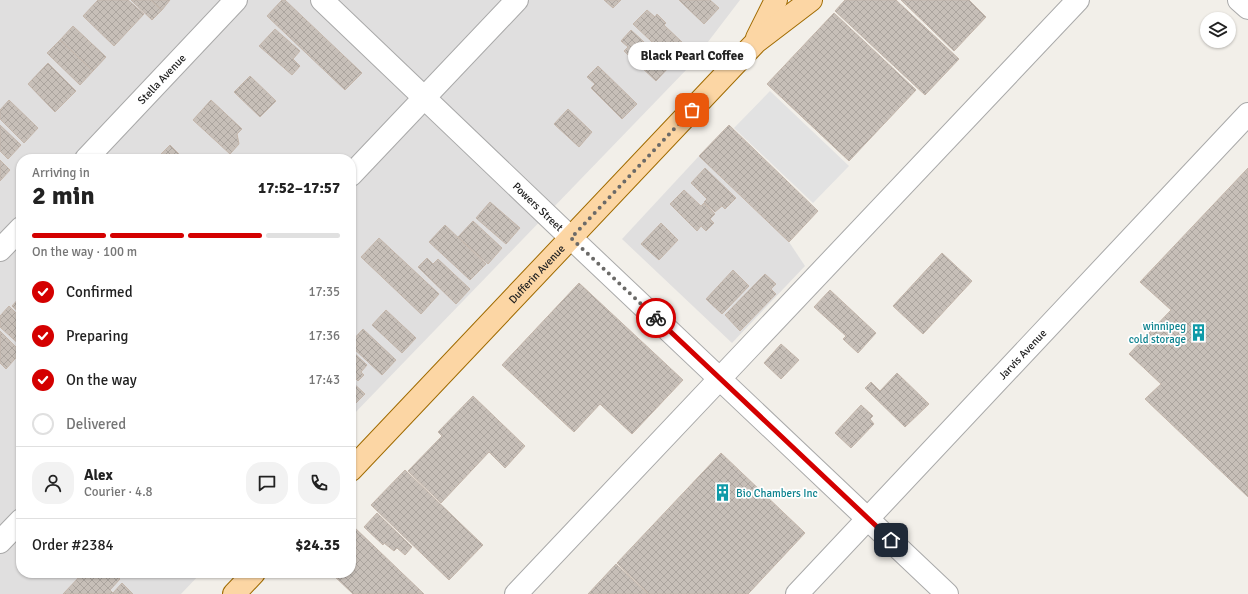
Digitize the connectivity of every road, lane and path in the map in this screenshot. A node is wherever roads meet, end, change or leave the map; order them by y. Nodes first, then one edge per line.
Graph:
1 (236, 0) edge
2 (322, 0) edge
3 (517, 0) edge
4 (776, 0) edge
5 (811, 0) edge
6 (1078, 0) edge
7 (1239, 0) edge
8 (1248, 8) edge
9 (756, 42) junction
10 (425, 98) junction
11 (1248, 114) edge
12 (91, 154) edge
13 (356, 170) edge
14 (16, 233) edge
15 (571, 238) junction
16 (0, 250) edge
17 (720, 378) junction
18 (356, 465) edge
19 (869, 519) junction
20 (16, 525) edge
21 (0, 542) edge
22 (249, 578) edge
23 (940, 592) edge
24 (234, 594) edge
25 (516, 594) edge
26 (797, 594) edge

1 - 12 street, Stella Avenue
2 - 10 street, Powers Street
3 - 10 street
4 - 9 main road, Dufferin Avenue
5 - 9 main road, Dufferin Avenue
6 - 17 street
7 - 8 street
9 - 15 main road, Dufferin Avenue
10 - 13 street
10 - 15 street, Powers Street
11 - 19 street, Jarvis Avenue
14 - 16 street
15 - 17 street, Powers Street
15 - 18 main road, Dufferin Avenue
17 - 19 street, Powers Street
17 - 25 street
19 - 23 street, Powers Street
19 - 26 street, Jarvis Avenue
20 - 21 street
22 - 24 main road

